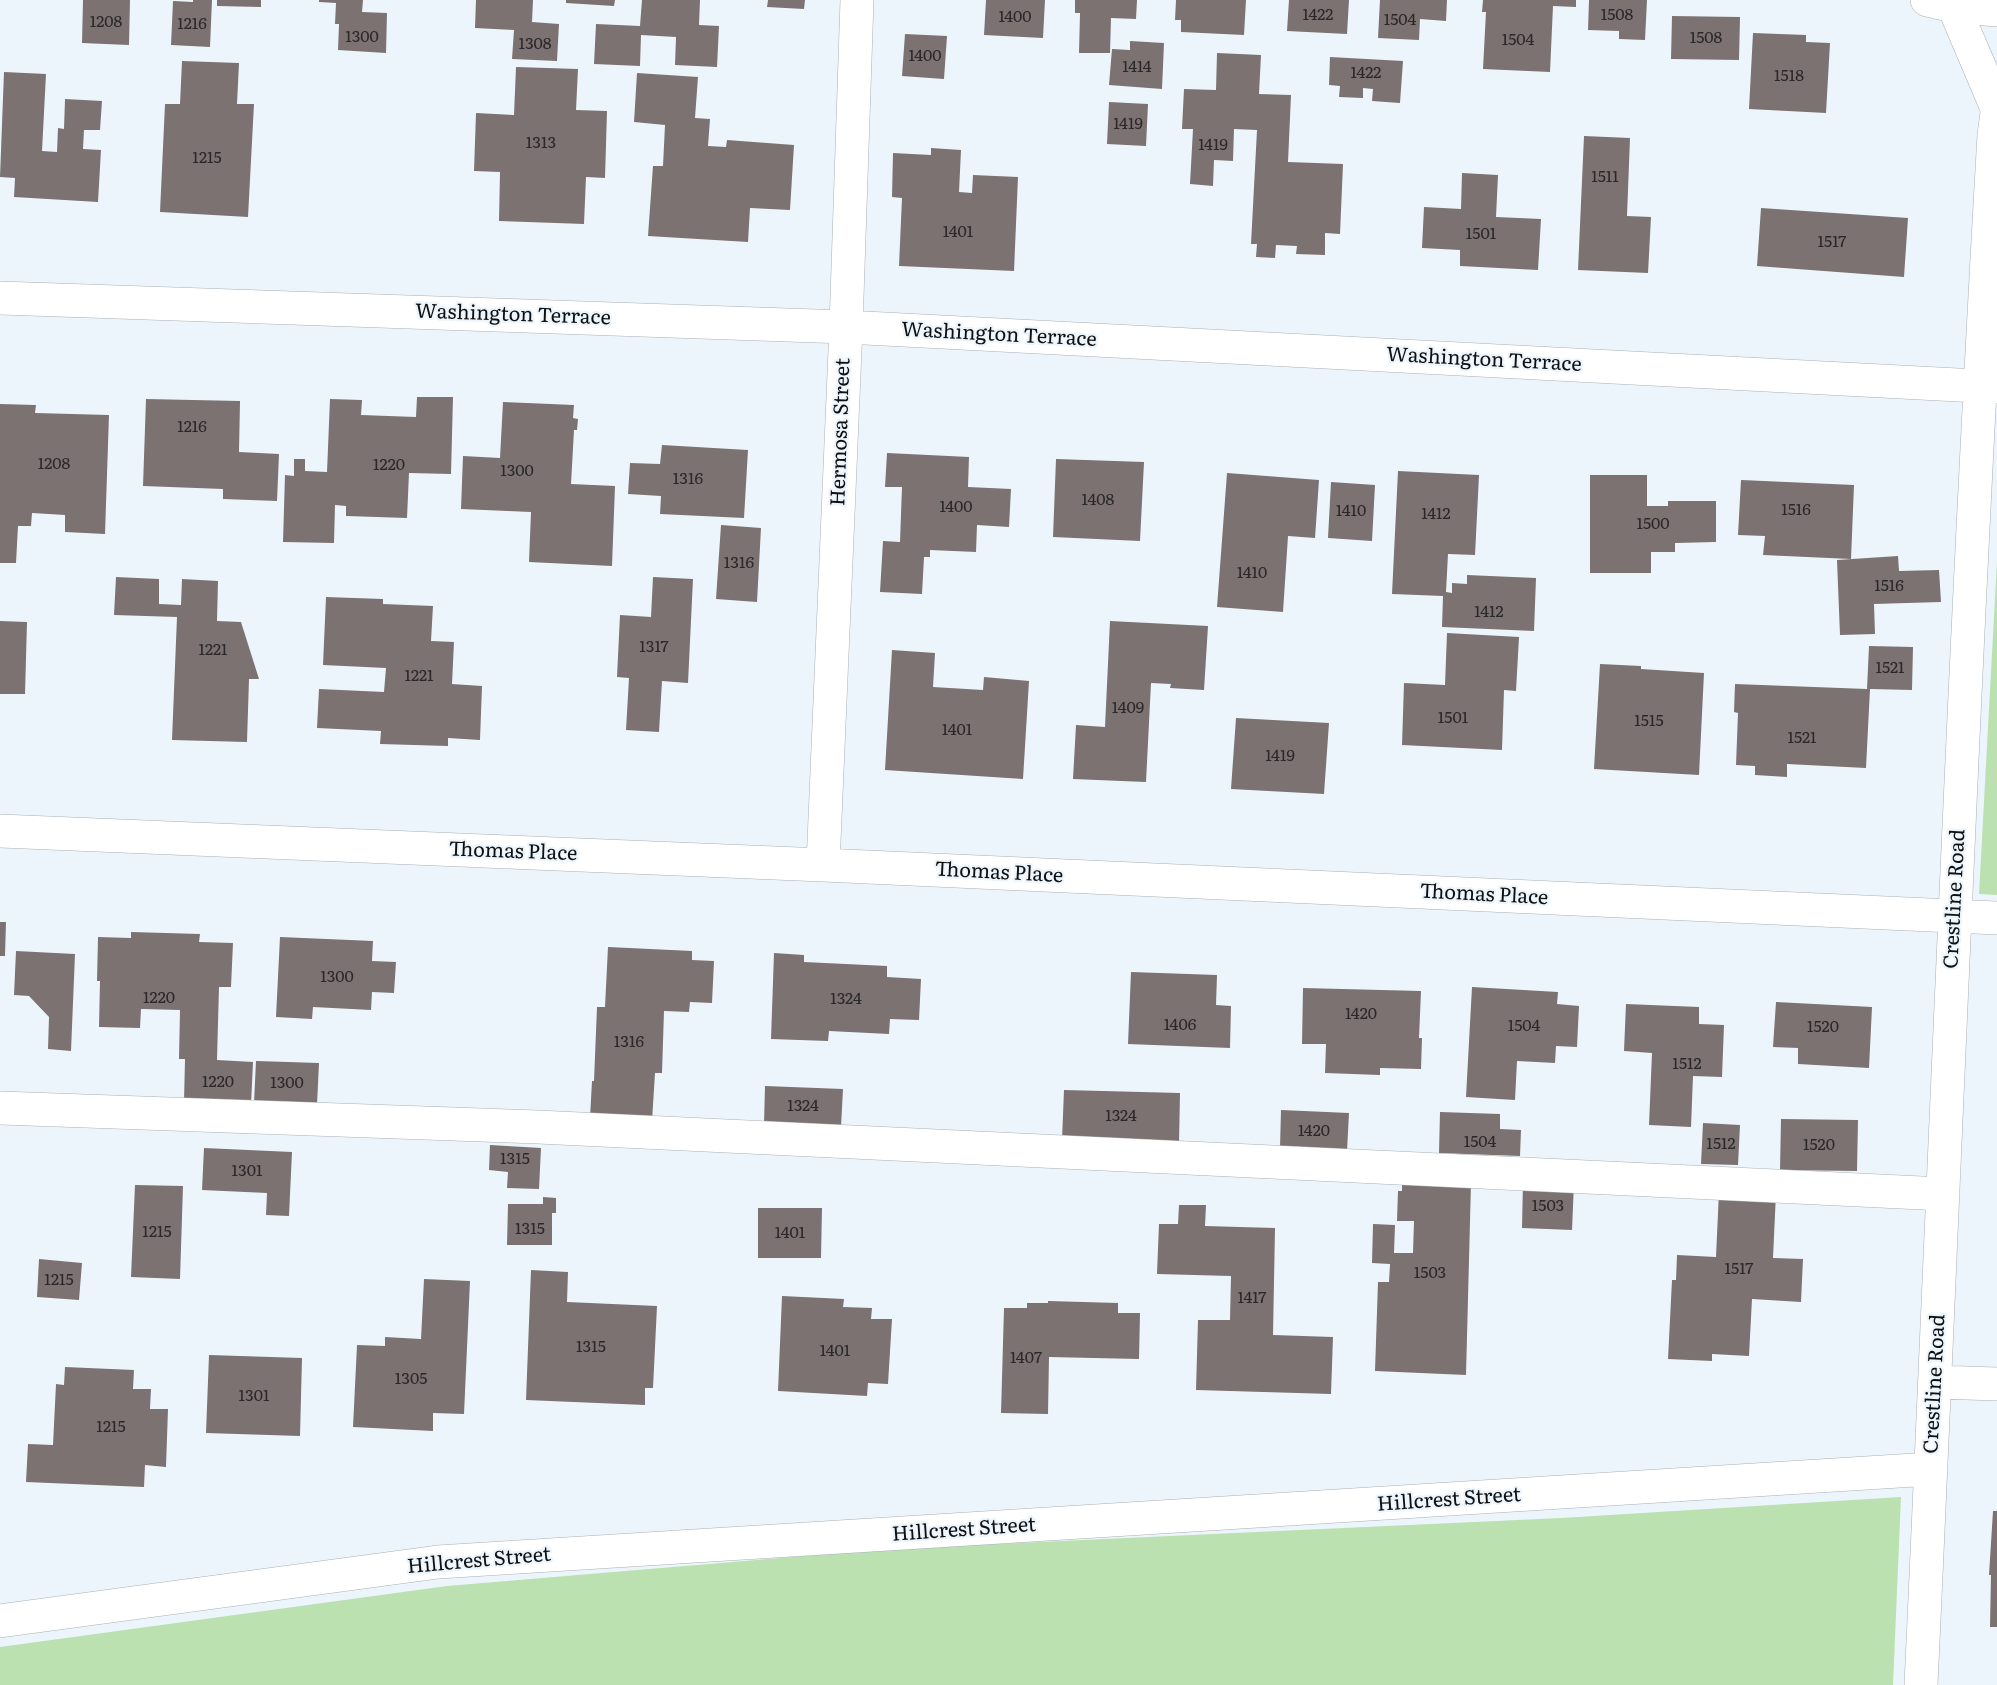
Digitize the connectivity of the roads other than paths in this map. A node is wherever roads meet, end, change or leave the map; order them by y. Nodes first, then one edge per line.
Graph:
1 (857, 0) edge
2 (1944, 2) edge
3 (1997, 10) edge
4 (1997, 110) edge
5 (0, 298) edge
6 (846, 327) junction
7 (1988, 386) edge
8 (0, 831) edge
9 (823, 865) junction
10 (1954, 916) junction
11 (1997, 918) edge
12 (0, 1108) edge
13 (1943, 1194) junction
14 (1936, 1382) junction
15 (1997, 1384) edge
16 (1931, 1469) junction
17 (0, 1621) edge
18 (1921, 1685) edge

1 - 6 street, Hermosa Street
2 - 3 street
2 - 4 street
4 - 7 street, Crestline Road
5 - 6 street, Washington Terrace
6 - 7 street, Washington Terrace
6 - 9 street, Hermosa Street
7 - 10 street, Crestline Road
8 - 9 street, Thomas Place
9 - 10 street, Thomas Place
10 - 11 street, Thomas Place
10 - 13 street, Crestline Road
12 - 13 street
13 - 14 street, Crestline Road
14 - 15 street
14 - 16 street, Crestline Road
16 - 17 street, Hillcrest Street
16 - 18 street, Crestline Road

